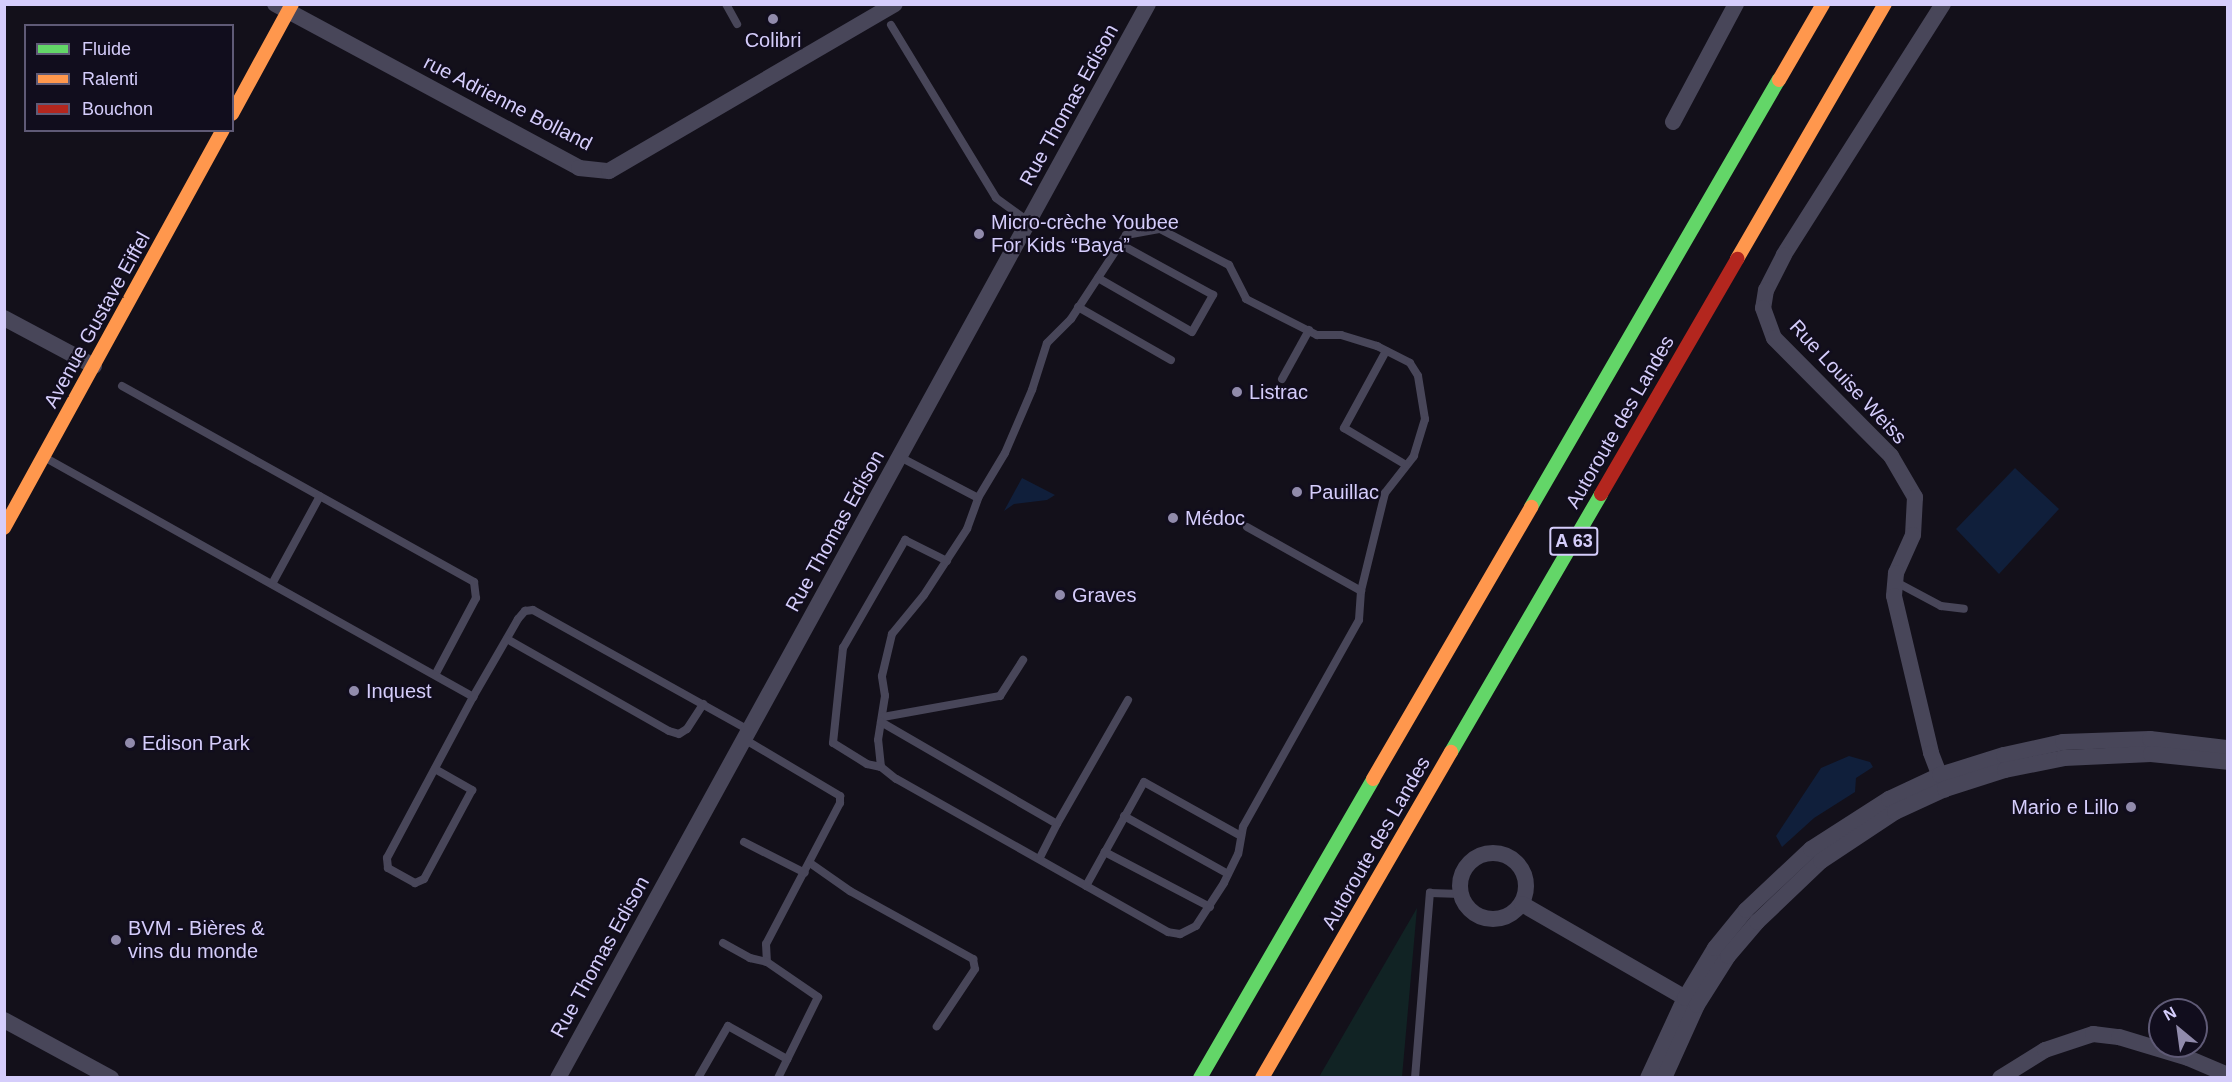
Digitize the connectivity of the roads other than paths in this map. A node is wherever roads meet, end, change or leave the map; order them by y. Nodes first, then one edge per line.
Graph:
1 (726, 4) edge
2 (895, 4) edge
3 (1148, 4) edge
4 (1736, 4) edge
5 (1805, 4) edge
6 (1823, 4) edge
7 (1885, 4) edge
8 (1899, 4) edge
9 (1943, 4) edge
10 (286, 7) edge
11 (737, 24) dead end
12 (891, 25) dead end
13 (234, 110) edge
14 (1673, 122) dead end
15 (222, 132) edge
16 (1029, 222) junction
17 (1120, 244) junction
18 (1098, 278) junction
19 (1078, 307) junction
20 (1710, 307) junction
21 (4, 318) edge
22 (1309, 330) junction
23 (1386, 351) junction
24 (1172, 360) dead end
25 (94, 366) junction
26 (1282, 379) dead end
27 (123, 386) dead end
28 (44, 457) junction
29 (900, 457) junction
30 (1406, 465) junction
31 (1553, 470) junction
32 (320, 496) junction
33 (978, 498) junction
34 (1246, 527) dead end
35 (4, 528) edge
36 (947, 561) junction
37 (1895, 582) junction
38 (272, 584) junction
39 (1360, 591) junction
40 (1964, 609) dead end
41 (507, 639) junction
42 (1023, 660) dead end
43 (435, 675) junction
44 (473, 697) junction
45 (1128, 700) dead end
46 (702, 704) junction
47 (882, 720) junction
48 (747, 734) junction
49 (2228, 748) edge
50 (2228, 762) edge
51 (881, 767) junction
52 (435, 769) junction
53 (1943, 782) junction
54 (1124, 816) junction
55 (1057, 824) junction
56 (1240, 836) junction
57 (744, 842) dead end
58 (1105, 852) junction
59 (1040, 857) junction
60 (810, 863) junction
61 (805, 873) junction
62 (1228, 874) junction
63 (1086, 886) junction
64 (1461, 894) junction
65 (1522, 904) junction
66 (1210, 907) junction
67 (723, 944) dead end
68 (767, 962) junction
69 (1691, 1002) junction
70 (4, 1020) edge
71 (937, 1026) dead end
72 (788, 1059) junction
73 (2228, 1075) edge
74 (111, 1077) edge
75 (558, 1077) edge
76 (698, 1077) edge
77 (778, 1077) edge
78 (1200, 1077) edge
79 (1262, 1077) edge
80 (1415, 1077) edge
81 (1648, 1077) edge
82 (1664, 1077) edge
83 (2000, 1077) edge

1 - 11 lane
2 - 10 street, rue Adrienne Bolland
3 - 16 street, Rue Thomas Edison
4 - 14 street
5 - 31 main road
6 - 31 main road, Autoroute des Landes / A 63
7 - 20 main road, Autoroute des Landes / A 63
8 - 20 main road
9 - 37 street, Rue Louise Weiss
10 - 13 main road
12 - 16 lane
15 - 25 main road, Avenue Gustave Eiffel
16 - 29 street, Rue Thomas Edison
17 - 18 lane
17 - 18 lane
17 - 22 lane
18 - 19 lane
19 - 24 lane
19 - 33 lane
20 - 79 main road, Autoroute des Landes / A 63
21 - 25 street
22 - 23 lane
22 - 26 lane
23 - 30 lane
23 - 30 lane
25 - 28 main road, Avenue Gustave Eiffel
27 - 32 lane
28 - 35 main road, Avenue Gustave Eiffel
28 - 38 lane
29 - 33 lane
29 - 48 street, Rue Thomas Edison
30 - 39 lane
31 - 78 main road, Autoroute des Landes / A 63
32 - 38 lane
32 - 43 lane
33 - 36 lane
34 - 39 lane
36 - 47 lane
36 - 51 lane
37 - 40 lane
37 - 53 street, Rue Louise Weiss
38 - 43 lane
39 - 56 lane
41 - 44 lane
41 - 46 lane
41 - 46 lane
42 - 47 lane
43 - 44 lane
44 - 52 lane
45 - 55 lane
46 - 48 lane
47 - 51 lane
47 - 55 lane
48 - 60 lane
48 - 75 street, Rue Thomas Edison
49 - 53 street
50 - 53 street
51 - 59 lane
52 - 52 lane
53 - 69 street
54 - 56 lane
54 - 58 lane
54 - 62 lane
55 - 59 lane
56 - 62 lane
57 - 61 lane
58 - 63 lane
58 - 66 lane
59 - 63 lane
60 - 61 lane
60 - 71 lane
61 - 68 lane
62 - 66 lane
63 - 66 lane
64 - 65 street
64 - 65 street
64 - 80 lane
65 - 69 street
67 - 68 lane
68 - 72 lane
69 - 81 street
69 - 82 street
70 - 74 street
72 - 76 lane
72 - 77 lane
73 - 83 street

